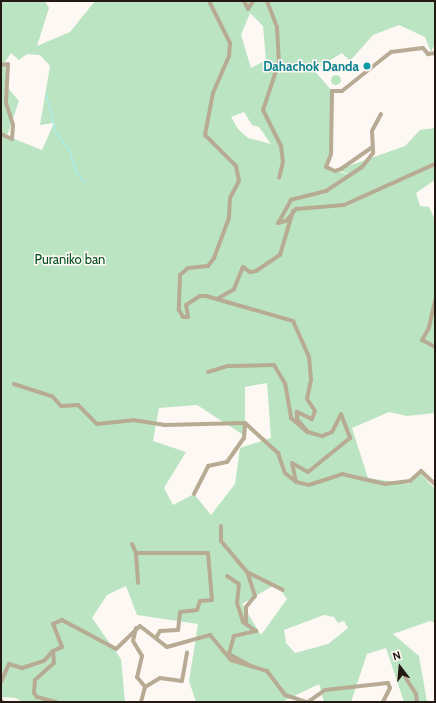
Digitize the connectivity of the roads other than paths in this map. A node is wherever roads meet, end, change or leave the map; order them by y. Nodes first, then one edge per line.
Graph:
1 (209, 1) edge
2 (244, 1) edge
3 (253, 1) edge
4 (267, 1) edge
5 (435, 53) edge
6 (1, 65) edge
7 (381, 114) dead end
8 (1, 134) edge
9 (371, 148) junction
10 (435, 164) edge
11 (279, 178) dead end
12 (292, 211) junction
13 (217, 299) junction
14 (435, 301) edge
15 (435, 347) edge
16 (208, 372) dead end
17 (14, 384) dead end
18 (245, 423) junction
19 (308, 432) junction
20 (296, 482) junction
21 (435, 484) edge
22 (194, 494) dead end
23 (221, 526) dead end
24 (132, 544) dead end
25 (136, 553) junction
26 (246, 572) junction
27 (227, 576) dead end
28 (138, 583) dead end
29 (283, 590) dead end
30 (247, 625) junction
31 (136, 628) junction
32 (156, 638) junction
33 (53, 651) junction
34 (187, 652) dead end
35 (252, 669) junction
36 (404, 677) dead end
37 (1, 682) edge
38 (145, 687) junction
39 (56, 702) edge
40 (141, 702) edge
41 (307, 702) edge
42 (383, 702) edge
43 (417, 702) edge

1 - 13 street
2 - 3 street
4 - 11 street
5 - 9 street
6 - 8 street
7 - 9 street
9 - 12 street
10 - 12 street
12 - 13 street
13 - 19 street
14 - 15 street
16 - 19 street
17 - 18 street
18 - 20 street
18 - 22 street
19 - 20 street
20 - 21 street
23 - 26 street
24 - 25 street
25 - 28 street
25 - 32 street
26 - 29 street
26 - 30 street
27 - 30 street
30 - 35 street
31 - 32 street
31 - 33 street
31 - 38 street
32 - 35 street
33 - 37 street
33 - 39 street
34 - 38 street
35 - 41 street
36 - 43 street
38 - 40 street
41 - 42 street

